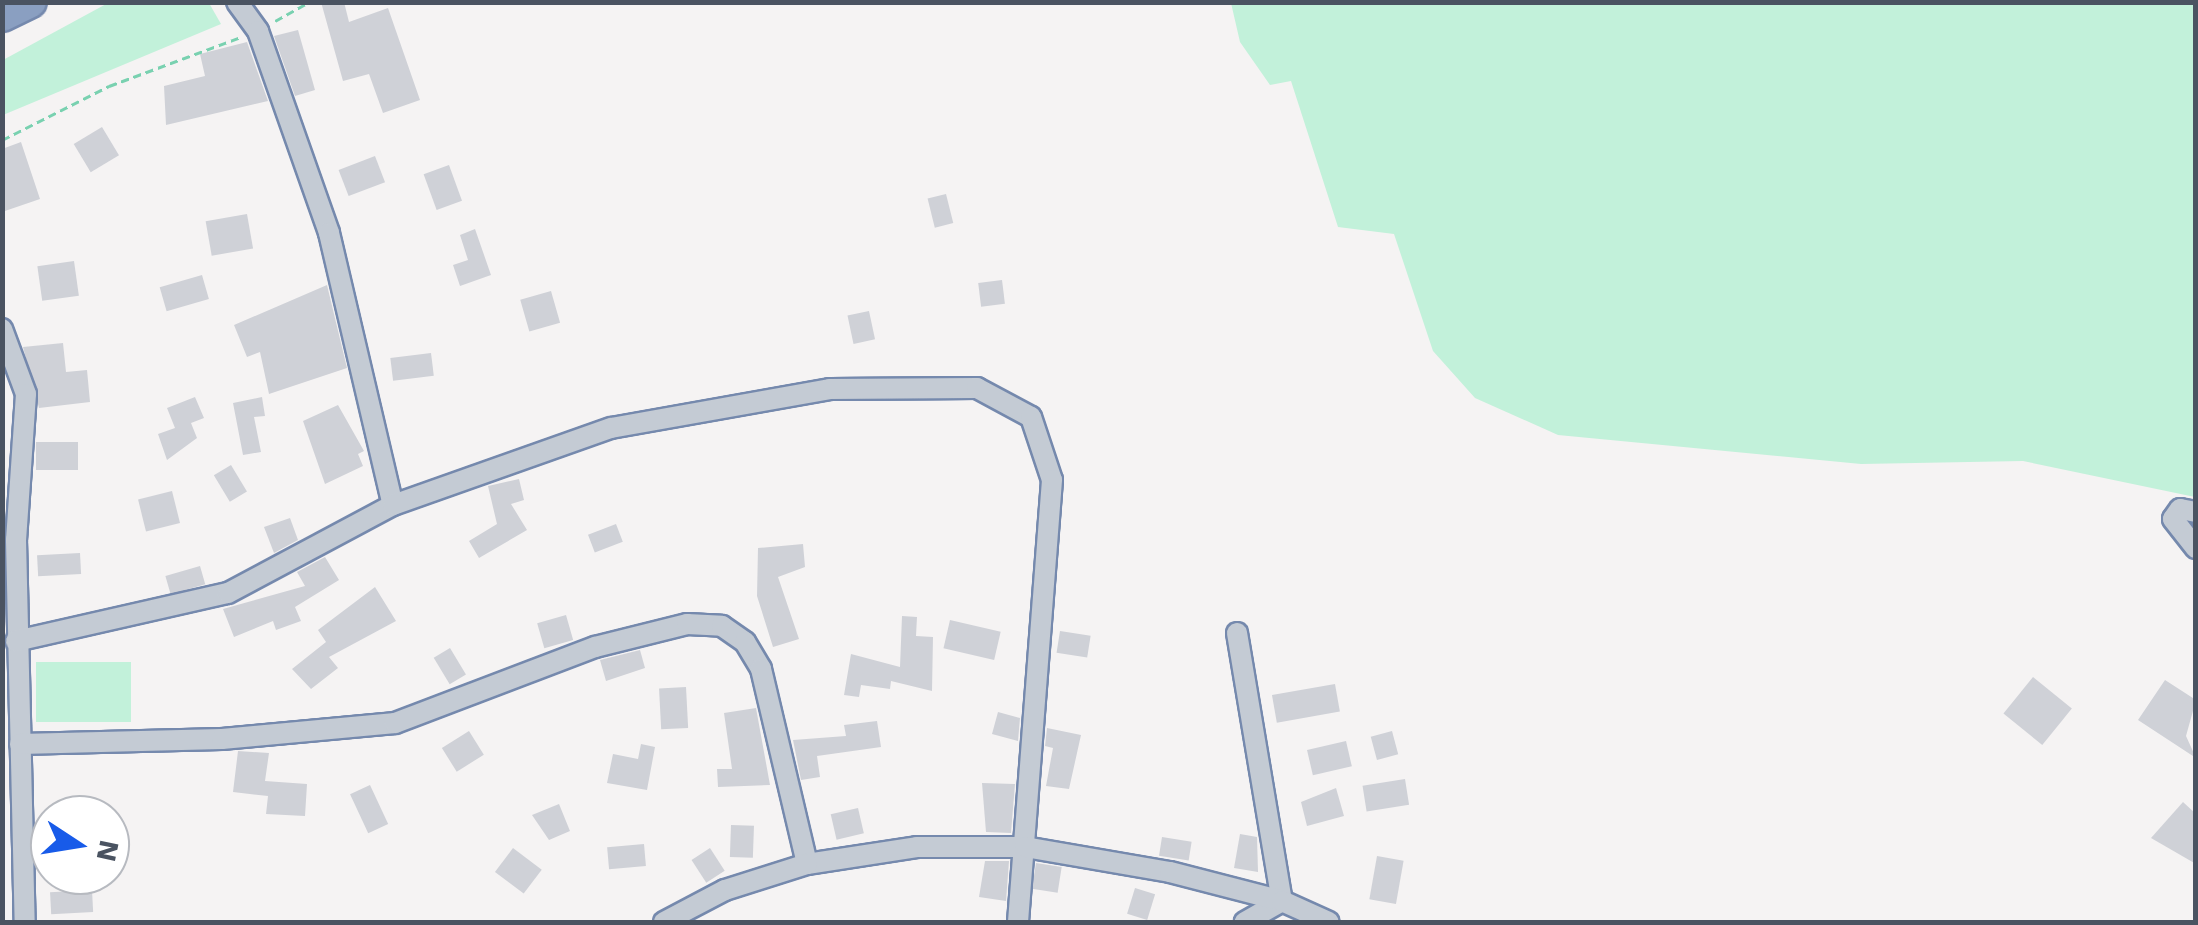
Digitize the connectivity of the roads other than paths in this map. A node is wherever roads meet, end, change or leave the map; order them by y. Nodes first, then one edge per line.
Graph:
1 (31, 2) edge
2 (238, 2) edge
3 (2, 16) edge
4 (2, 328) edge
5 (393, 505) junction
6 (2196, 512) edge
7 (2196, 548) edge
8 (1237, 633) dead end
9 (16, 641) junction
10 (14, 739) edge
11 (1024, 847) junction
12 (807, 864) junction
13 (1282, 901) junction
14 (24, 922) edge
15 (664, 922) edge
16 (1018, 922) edge
17 (1245, 922) edge
18 (1329, 922) edge

1 - 3 highway
2 - 5 street
4 - 9 street
5 - 9 street
5 - 11 street
6 - 7 street
8 - 13 street
9 - 10 street
10 - 12 street
10 - 14 street
11 - 12 street
11 - 13 street
11 - 16 street
12 - 15 street
13 - 17 street
13 - 18 street

